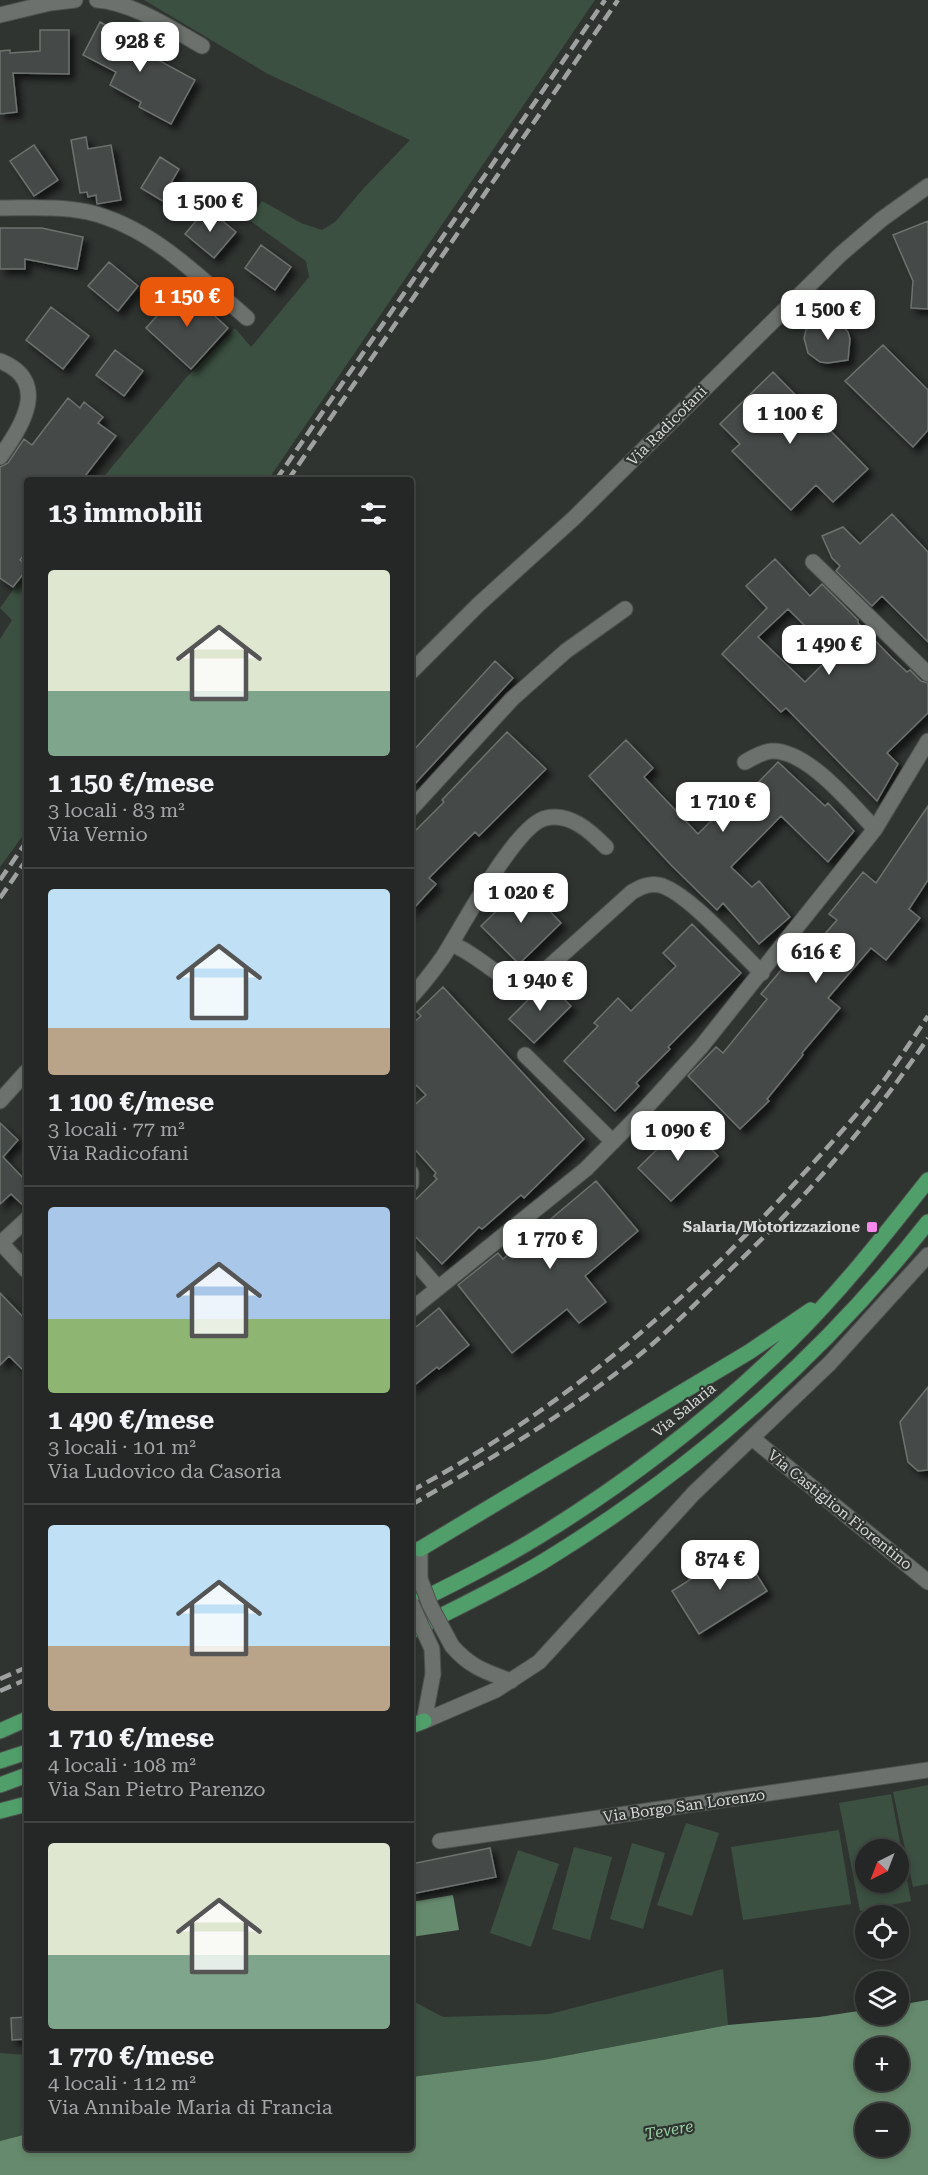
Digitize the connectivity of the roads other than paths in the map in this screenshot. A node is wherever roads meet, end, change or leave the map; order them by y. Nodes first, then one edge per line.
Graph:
1 (75, 0) edge
2 (97, 0) edge
3 (0, 15) edge
4 (202, 46) dead end
5 (928, 186) edge
6 (0, 208) edge
7 (247, 318) dead end
8 (0, 361) edge
9 (0, 457) edge
10 (813, 562) dead end
11 (625, 609) dead end
12 (414, 669) edge
13 (928, 674) edge
14 (928, 741) edge
15 (746, 762) dead end
16 (414, 806) edge
17 (875, 829) junction
18 (606, 847) dead end
19 (451, 944) junction
20 (762, 973) junction
21 (414, 994) edge
22 (525, 1055) dead end
23 (24, 1074) edge
24 (0, 1101) edge
25 (613, 1142) junction
26 (928, 1180) edge
27 (24, 1222) edge
28 (928, 1222) edge
29 (1, 1243) edge
30 (928, 1255) edge
31 (414, 1260) edge
32 (24, 1267) edge
33 (438, 1288) junction
34 (836, 1293) junction
35 (414, 1308) edge
36 (752, 1438) junction
37 (416, 1551) edge
38 (928, 1582) edge
39 (414, 1603) edge
40 (414, 1610) edge
41 (414, 1630) edge
42 (511, 1681) junction
43 (24, 1720) edge
44 (418, 1723) edge
45 (0, 1731) edge
46 (24, 1753) edge
47 (0, 1761) edge
48 (928, 1770) edge
49 (24, 1776) edge
50 (0, 1785) edge
51 (24, 1805) edge
52 (0, 1811) edge
53 (440, 1841) dead end

1 - 3 street
2 - 4 street
5 - 12 street, Via Radicofani
6 - 7 street
8 - 9 street
10 - 13 street
11 - 16 street
14 - 17 street
15 - 17 street
17 - 20 street
18 - 19 street
19 - 20 street
19 - 21 street
20 - 25 street
22 - 25 street
23 - 24 street
25 - 33 street
26 - 34 main road, Via Salaria
27 - 29 street
28 - 41 main road
29 - 32 street
30 - 36 street
31 - 33 street
33 - 35 street
34 - 37 main road
34 - 39 main road, Via Salaria
36 - 38 street, Via Castiglion Fiorentino
36 - 42 street
37 - 42 street, bridge
40 - 44 street, bridge
42 - 44 street
43 - 45 main road
46 - 47 main road
48 - 53 street, Via Borgo San Lorenzo
49 - 50 main road
51 - 52 main road

